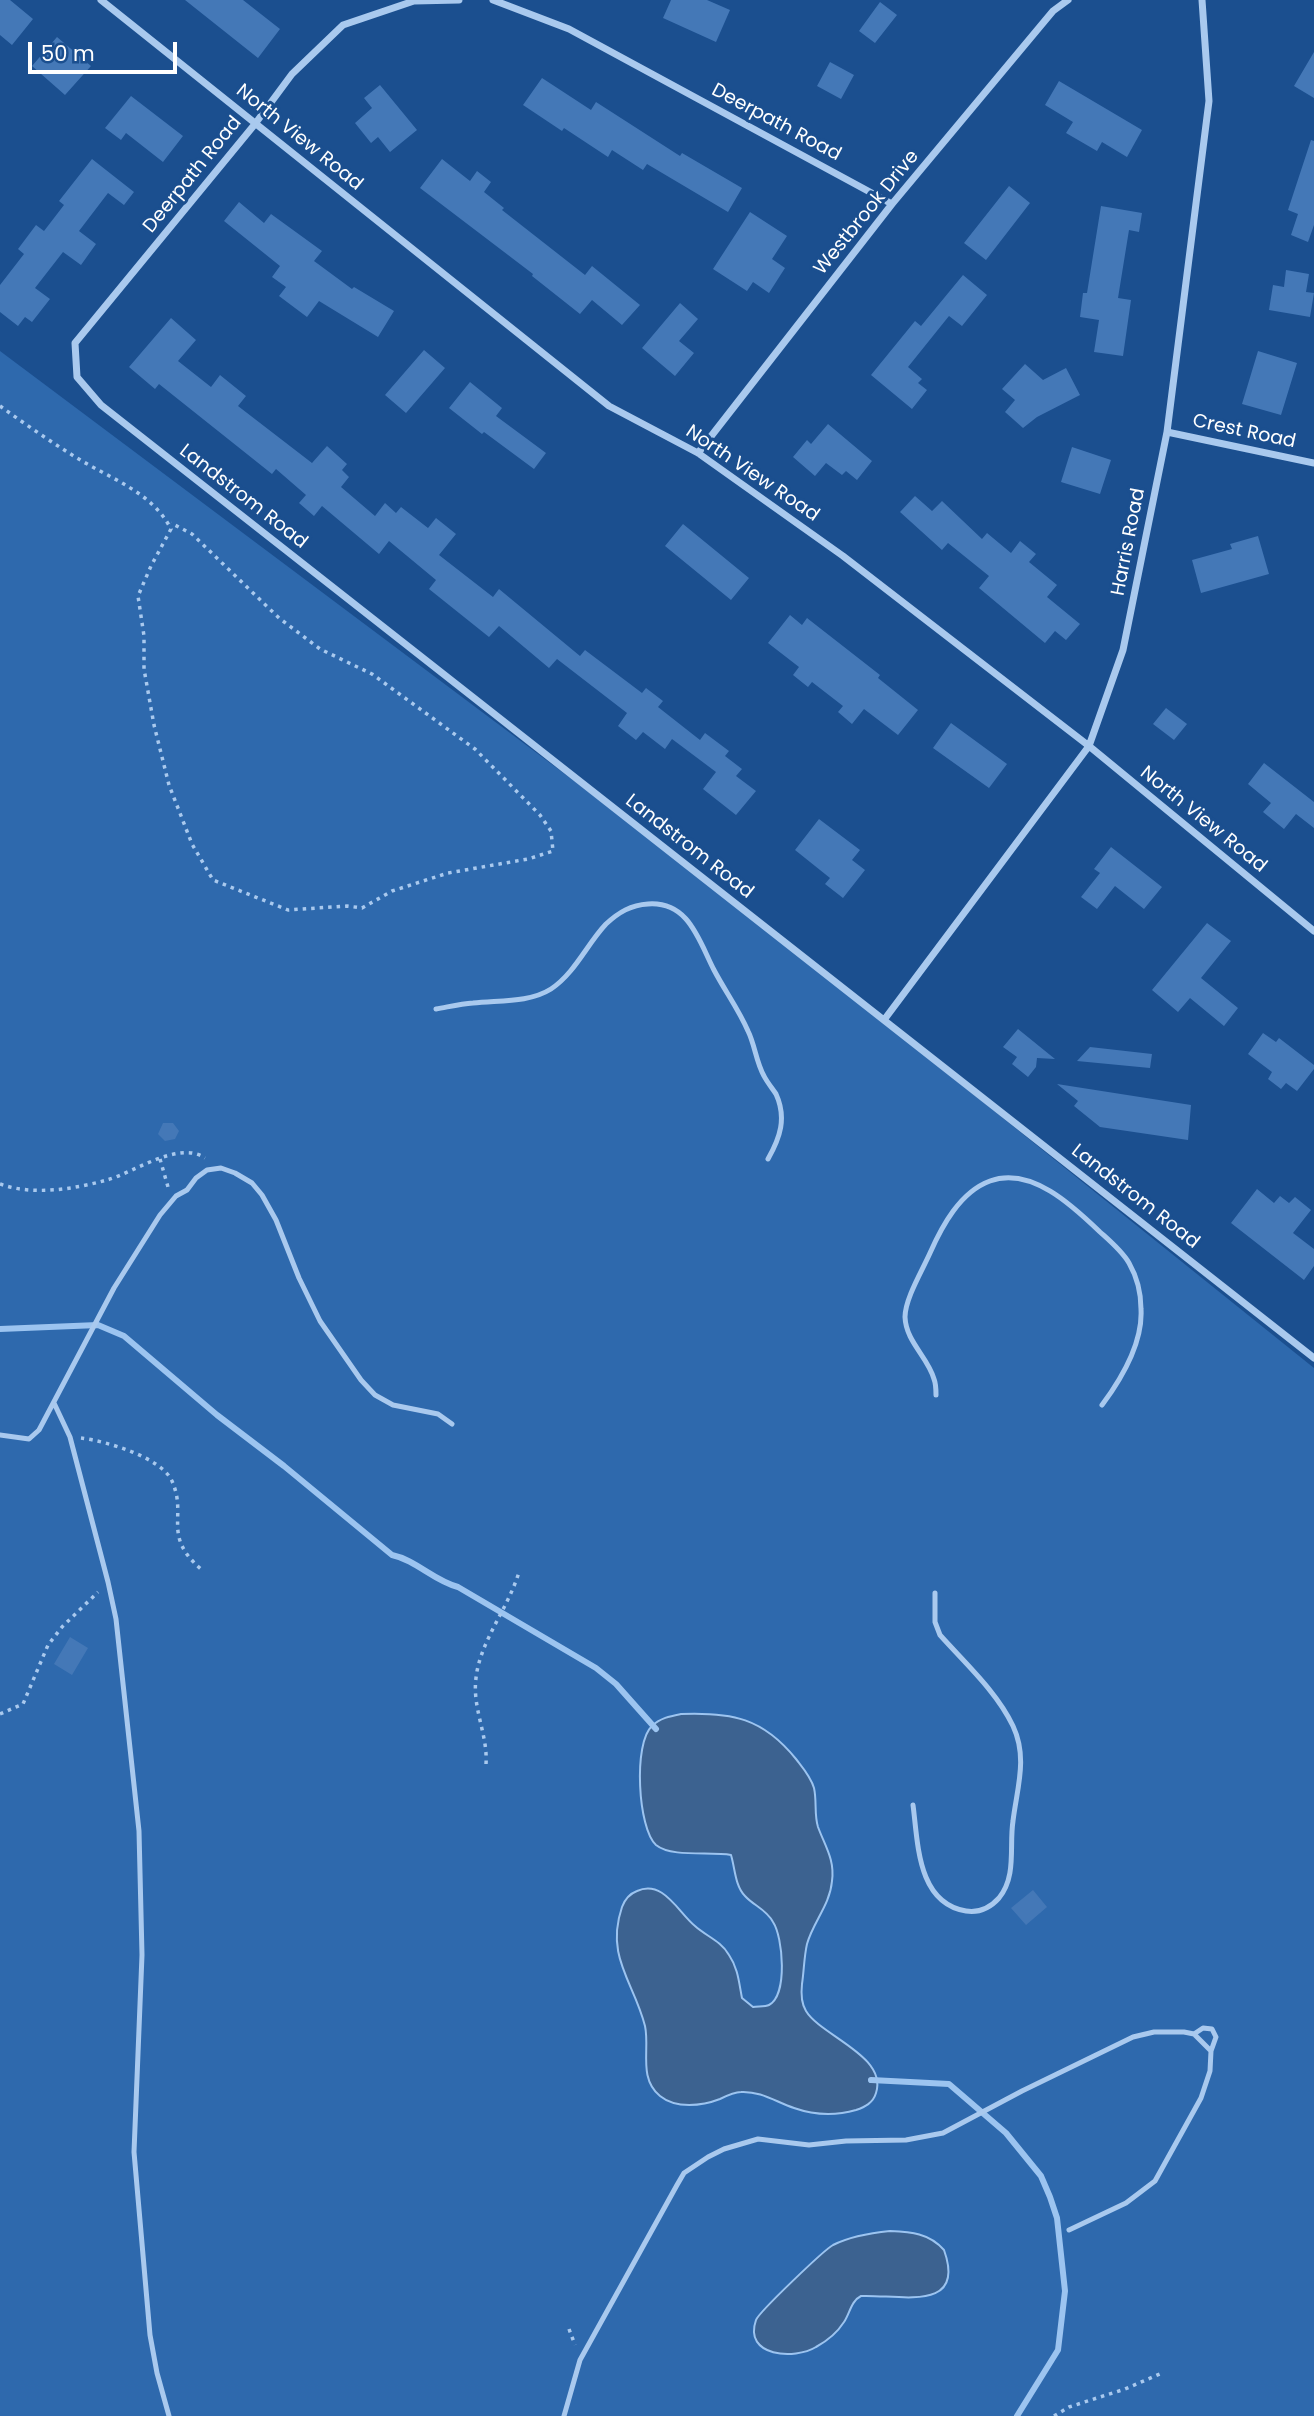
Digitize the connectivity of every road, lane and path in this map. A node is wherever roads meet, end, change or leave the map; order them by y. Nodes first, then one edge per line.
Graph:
1 (101, 0) edge
2 (459, 0) edge
3 (493, 0) edge
4 (1068, 0) edge
5 (1202, 0) edge
6 (255, 124) junction
7 (892, 204) junction
8 (75, 343) joint
9 (0, 407) edge
10 (1167, 432) junction
11 (698, 453) junction
12 (1314, 463) edge
13 (171, 523) dead end
14 (1089, 746) junction
15 (1314, 931) edge
16 (436, 1009) dead end
17 (884, 1020) junction
18 (160, 1159) junction
19 (768, 1159) dead end
20 (221, 1168) junction
21 (0, 1184) edge
22 (176, 1196) junction
23 (1313, 1354) edge
24 (936, 1395) dead end
25 (54, 1403) junction
26 (1102, 1405) dead end
27 (452, 1424) dead end
28 (0, 1435) edge
29 (70, 1437) junction
30 (202, 1570) dead end
31 (519, 1572) dead end
32 (108, 1582) junction
33 (935, 1593) dead end
34 (0, 1714) edge
35 (486, 1764) dead end
36 (913, 1805) dead end
37 (1194, 2035) junction
38 (1211, 2051) junction
39 (1069, 2230) dead end
40 (1162, 2373) dead end
41 (169, 2416) edge
42 (564, 2416) edge
43 (1054, 2416) edge

1 - 6 street, North View Road
2 - 6 street, Deerpath Road
3 - 7 street, Deerpath Road
4 - 7 street, Westbrook Drive
5 - 10 street, Harris Road
6 - 8 street, Deerpath Road
6 - 11 street, North View Road
7 - 11 street, Westbrook Drive
8 - 17 street, Landstrom Road
9 - 13 path
10 - 12 street, Crest Road
10 - 14 street, Harris Road
11 - 14 street, North View Road
14 - 15 street, North View Road
14 - 17 street, Harris Road
16 - 19 lane
17 - 23 street, Landstrom Road
18 - 20 path
18 - 21 path
18 - 22 path
20 - 22 lane
20 - 27 lane
22 - 25 lane
24 - 26 lane
25 - 28 lane
25 - 29 lane
29 - 30 path
29 - 32 lane
31 - 35 path
32 - 34 path
32 - 41 lane
33 - 36 lane
37 - 38 lane
37 - 38 lane
37 - 42 lane
38 - 39 lane
40 - 43 path

